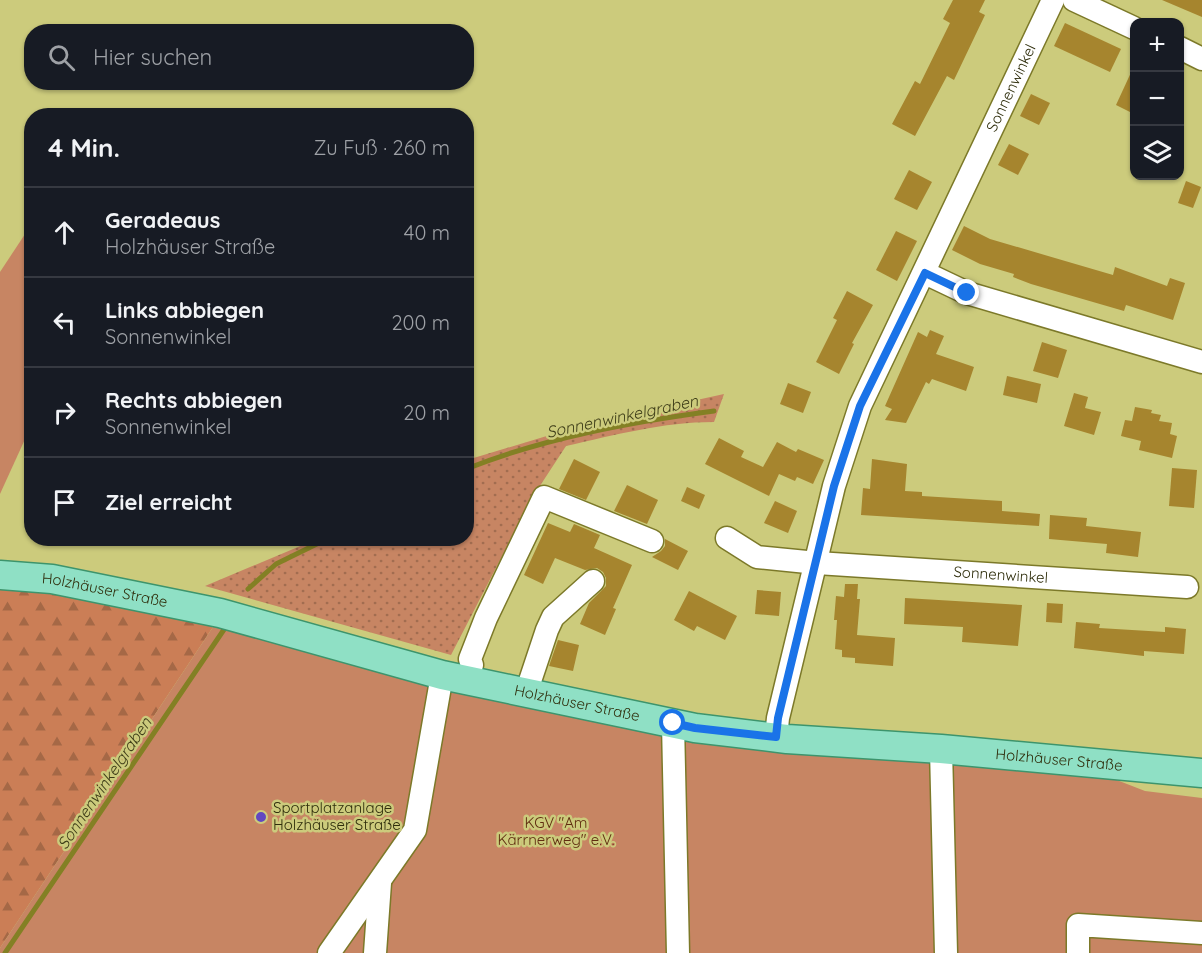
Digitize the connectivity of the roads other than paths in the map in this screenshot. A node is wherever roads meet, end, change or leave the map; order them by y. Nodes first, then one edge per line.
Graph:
1 (1053, 0) edge
2 (1074, 0) edge
3 (1130, 26) edge
4 (1184, 50) edge
5 (1202, 58) edge
6 (925, 273) junction
7 (1202, 362) edge
8 (727, 538) dead end
9 (652, 541) dead end
10 (817, 563) junction
11 (0, 575) edge
12 (593, 581) dead end
13 (1187, 587) dead end
14 (454, 677) junction
15 (526, 693) junction
16 (673, 723) junction
17 (776, 737) junction
18 (941, 749) junction
19 (1202, 773) edge
20 (381, 881) junction
21 (1202, 933) edge
22 (329, 953) edge
23 (375, 953) edge
24 (678, 953) edge
25 (946, 953) edge
26 (1078, 953) edge

1 - 6 street, Sonnenwinkel
2 - 3 street
4 - 5 street
6 - 7 street
6 - 10 street, Sonnenwinkel
8 - 10 street, Sonnenwinkel
9 - 14 street
10 - 13 street, Sonnenwinkel
10 - 17 street, Sonnenwinkel
11 - 14 main road, Holzhäuser Straße
12 - 15 street
14 - 15 main road, Holzhäuser Straße
14 - 20 street
15 - 16 main road, Holzhäuser Straße
16 - 17 main road, Holzhäuser Straße
16 - 24 street
17 - 18 main road, Holzhäuser Straße
18 - 19 main road, Holzhäuser Straße
18 - 25 street
20 - 22 street
20 - 23 street
21 - 26 street

